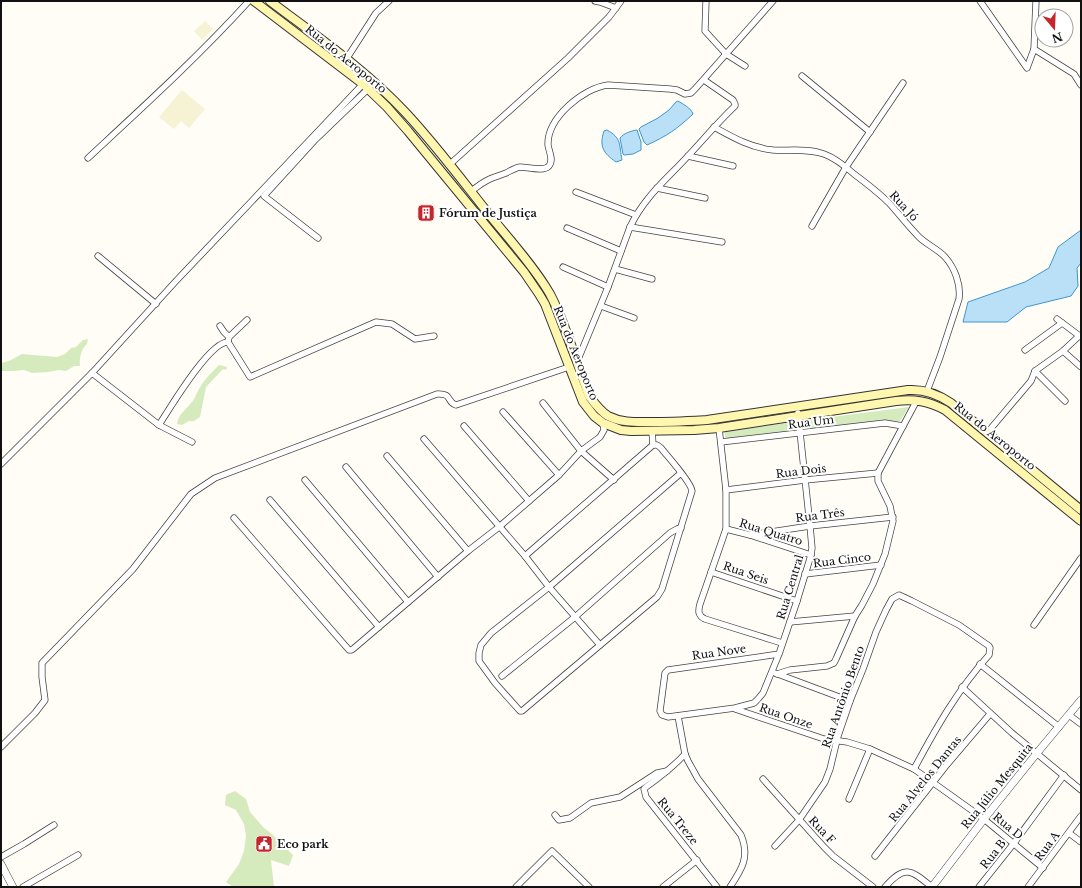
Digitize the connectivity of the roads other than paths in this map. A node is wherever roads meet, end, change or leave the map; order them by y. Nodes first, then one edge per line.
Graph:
1 (249, 1) edge
2 (254, 1) edge
3 (270, 1) edge
4 (389, 1) edge
5 (595, 1) edge
6 (621, 1) edge
7 (706, 1) edge
8 (772, 1) edge
9 (980, 1) edge
10 (1036, 1) edge
11 (616, 8) junction
12 (1034, 49) junction
13 (726, 54) junction
14 (347, 58) junction
15 (745, 66) dead end
16 (802, 76) dead end
17 (704, 80) junction
18 (903, 83) dead end
19 (1081, 85) edge
20 (365, 86) junction
21 (714, 126) junction
22 (870, 132) junction
23 (437, 150) junction
24 (688, 156) junction
25 (430, 157) junction
26 (88, 158) dead end
27 (449, 165) junction
28 (733, 166) dead end
29 (846, 167) junction
30 (657, 188) junction
31 (471, 191) junction
32 (576, 192) dead end
33 (705, 198) dead end
34 (636, 215) junction
35 (812, 226) dead end
36 (630, 227) junction
37 (567, 228) dead end
38 (318, 238) dead end
39 (722, 242) dead end
40 (621, 251) junction
41 (98, 256) dead end
42 (563, 268) dead end
43 (615, 269) junction
44 (652, 279) dead end
45 (608, 287) junction
46 (156, 304) junction
47 (601, 306) junction
48 (634, 318) dead end
49 (247, 320) dead end
50 (563, 324) junction
51 (220, 326) dead end
52 (554, 327) junction
53 (434, 336) dead end
54 (1080, 337) edge
55 (229, 340) junction
56 (1025, 350) dead end
57 (1063, 351) junction
58 (577, 362) junction
59 (569, 367) junction
60 (1081, 368) edge
61 (1036, 371) junction
62 (92, 373) junction
63 (927, 391) junction
64 (917, 400) junction
65 (1065, 401) dead end
66 (542, 403) dead end
67 (797, 406) junction
68 (503, 412) dead end
69 (798, 416) junction
70 (603, 423) junction
71 (159, 425) junction
72 (464, 426) dead end
73 (903, 426) junction
74 (719, 428) junction
75 (652, 431) junction
76 (800, 433) junction
77 (987, 433) junction
78 (424, 439) dead end
79 (192, 442) dead end
80 (721, 442) junction
81 (653, 445) junction
82 (581, 451) junction
83 (387, 456) dead end
84 (1, 464) edge
85 (346, 467) dead end
86 (681, 473) junction
87 (878, 473) junction
88 (559, 475) junction
89 (305, 480) dead end
90 (614, 480) junction
91 (805, 480) junction
92 (726, 490) junction
93 (270, 500) dead end
94 (529, 501) junction
95 (1081, 510) edge
96 (893, 517) junction
97 (234, 518) dead end
98 (1081, 521) edge
99 (810, 526) junction
100 (499, 527) junction
101 (681, 528) junction
102 (726, 529) junction
103 (750, 535) junction
104 (468, 551) junction
105 (811, 555) junction
106 (524, 556) junction
107 (1081, 558) edge
108 (880, 565) junction
109 (711, 572) junction
110 (805, 574) junction
111 (438, 577) junction
112 (549, 587) junction
113 (797, 601) junction
114 (408, 602) junction
115 (855, 616) junction
116 (575, 617) junction
117 (790, 622) junction
118 (1034, 625) dead end
119 (379, 627) junction
120 (782, 643) junction
121 (600, 645) junction
122 (779, 654) junction
123 (980, 664) junction
124 (774, 673) junction
125 (502, 676) dead end
126 (962, 687) junction
127 (1081, 700) edge
128 (850, 701) junction
129 (735, 708) junction
130 (990, 714) junction
131 (1069, 715) junction
132 (678, 716) junction
133 (1081, 724) edge
134 (1059, 727) junction
135 (836, 741) junction
136 (1, 747) edge
137 (870, 749) junction
138 (1037, 753) junction
139 (685, 754) junction
140 (899, 762) joint
141 (914, 769) junction
142 (669, 770) junction
143 (1064, 775) junction
144 (763, 779) dead end
145 (933, 783) junction
146 (1081, 790) edge
147 (849, 800) dead end
148 (555, 815) dead end
149 (1081, 816) edge
150 (984, 819) junction
151 (800, 820) junction
152 (54, 825) dead end
153 (1069, 832) junction
154 (1081, 842) edge
155 (1014, 843) junction
156 (775, 846) dead end
157 (78, 855) dead end
158 (875, 856) dead end
159 (1, 857) edge
160 (696, 860) junction
161 (1, 864) edge
162 (1043, 868) junction
163 (13, 887) edge
164 (23, 887) edge
165 (516, 887) edge
166 (590, 887) edge
167 (663, 887) edge
168 (717, 887) edge
169 (730, 887) edge
170 (873, 887) edge
171 (885, 887) edge
172 (932, 887) edge
173 (979, 887) edge
174 (1028, 887) edge

1 - 26 street
2 - 20 main road, Rua do Aeroporto
3 - 14 main road, Rua do Aeroporto
4 - 14 street
5 - 11 street
6 - 11 street
7 - 13 street
8 - 13 street
9 - 12 street
10 - 12 street
11 - 27 street
12 - 19 street
13 - 15 street
13 - 17 street
14 - 23 main road, Rua do Aeroporto
16 - 22 street
17 - 21 street
17 - 31 street
18 - 22 street
20 - 25 main road, Rua do Aeroporto
20 - 38 street
20 - 46 street
21 - 24 street
21 - 29 street, Rua Jó
22 - 29 street
23 - 25 main road
23 - 27 main road, Rua do Aeroporto
24 - 28 street
24 - 30 street
25 - 52 main road, Rua do Aeroporto
27 - 31 main road, Rua do Aeroporto
29 - 35 street
29 - 63 street, Rua Jó
30 - 33 street
30 - 34 street
31 - 50 main road, Rua do Aeroporto
32 - 34 street
34 - 36 street
36 - 39 street
36 - 40 street
37 - 40 street
40 - 43 street
41 - 46 street
42 - 45 street
43 - 44 street
43 - 45 street
45 - 47 street
46 - 62 street
47 - 48 street
47 - 58 street
49 - 55 street
50 - 52 main road
50 - 58 main road, Rua do Aeroporto
51 - 55 street
52 - 59 main road, Rua do Aeroporto
53 - 55 street
54 - 56 street
54 - 57 street
55 - 71 street
57 - 60 street
57 - 61 street
58 - 67 main road, Rua do Aeroporto
59 - 70 main road, Rua do Aeroporto
59 - 136 street
61 - 65 street
61 - 77 street
62 - 71 street
62 - 84 street
63 - 67 main road, Rua do Aeroporto
63 - 77 main road, Rua do Aeroporto
64 - 69 main road, Rua do Aeroporto
64 - 73 street
64 - 98 main road, Rua do Aeroporto
66 - 82 street
67 - 69 street, Rua Central
68 - 88 street
69 - 74 main road, Rua do Aeroporto
69 - 76 street, Rua Central
70 - 75 main road, Rua do Aeroporto
70 - 82 street
71 - 79 street
72 - 94 street
73 - 76 street, Rua Um
73 - 87 street
74 - 75 main road, Rua do Aeroporto
74 - 80 street
75 - 81 street
76 - 80 street, Rua Um
76 - 91 street, Rua Central
77 - 95 main road, Rua do Aeroporto
78 - 100 street
80 - 92 street
81 - 86 street
81 - 90 street
82 - 88 street
82 - 90 street
83 - 104 street
85 - 111 street
86 - 101 street
86 - 112 street
87 - 91 street, Rua Dois
87 - 96 street
88 - 94 street
89 - 114 street
90 - 106 street
91 - 92 street, Rua Dois
91 - 99 street, Rua Central
92 - 102 street
93 - 119 street
94 - 100 street
96 - 99 street, Rua Três
96 - 108 street
97 - 119 street
99 - 103 street, Rua Três
99 - 105 street, Rua Central
100 - 104 street
100 - 106 street
101 - 116 street
101 - 121 street
102 - 103 street, Rua Quatro
102 - 109 street
103 - 105 street, Rua Quatro
104 - 111 street
105 - 110 street, Rua Central
106 - 112 street
107 - 118 street
108 - 110 street, Rua Cinco
108 - 115 street
109 - 113 street, Rua Seis
109 - 120 street
110 - 113 street, Rua Central
111 - 114 street
112 - 116 street
112 - 121 street
113 - 117 street, Rua Central
114 - 119 street
115 - 117 street
115 - 124 street
116 - 121 street
116 - 125 street
117 - 120 street, Rua Central
120 - 122 street, Rua Central
122 - 124 street, Rua Central
122 - 132 street, Rua Nove
123 - 126 street
123 - 128 street, Rua Antônio Bento
123 - 134 street
124 - 128 street
124 - 129 street, Rua Central
126 - 130 street
126 - 141 street
127 - 131 street, Rua Júlio Mesquita
128 - 135 street, Rua Antônio Bento
129 - 132 street, Rua Central
129 - 135 street, Rua Onze
130 - 138 street
130 - 145 street, Rua Alvelos Dantas
131 - 133 street
131 - 134 street, Rua Júlio Mesquita
132 - 139 street
134 - 138 street, Rua Júlio Mesquita
135 - 137 street, Rua Onze
135 - 151 street, Rua Antônio Bento
137 - 140 street, Rua Onze
137 - 147 street
138 - 143 street
138 - 150 street, Rua Júlio Mesquita
139 - 142 street, Rua Treze
139 - 169 street
140 - 141 street, Rua D
141 - 145 street, Rua D
142 - 148 street
142 - 160 street, Rua Treze
143 - 146 street
143 - 155 street, Rua B
144 - 151 street, Rua F
145 - 150 street, Rua D
145 - 158 street, Rua Alvelos Dantas
149 - 153 street, Rua A
150 - 155 street, Rua D
150 - 172 street, Rua Júlio Mesquita
151 - 156 street, Rua Antônio Bento
151 - 170 street, Rua F
152 - 159 street
153 - 154 street
153 - 162 street, Rua A
155 - 162 street, Rua D
155 - 173 street, Rua B
157 - 164 street
160 - 167 street
160 - 168 street, Rua Treze
161 - 163 street
162 - 174 street, Rua A
165 - 166 street
171 - 172 street

